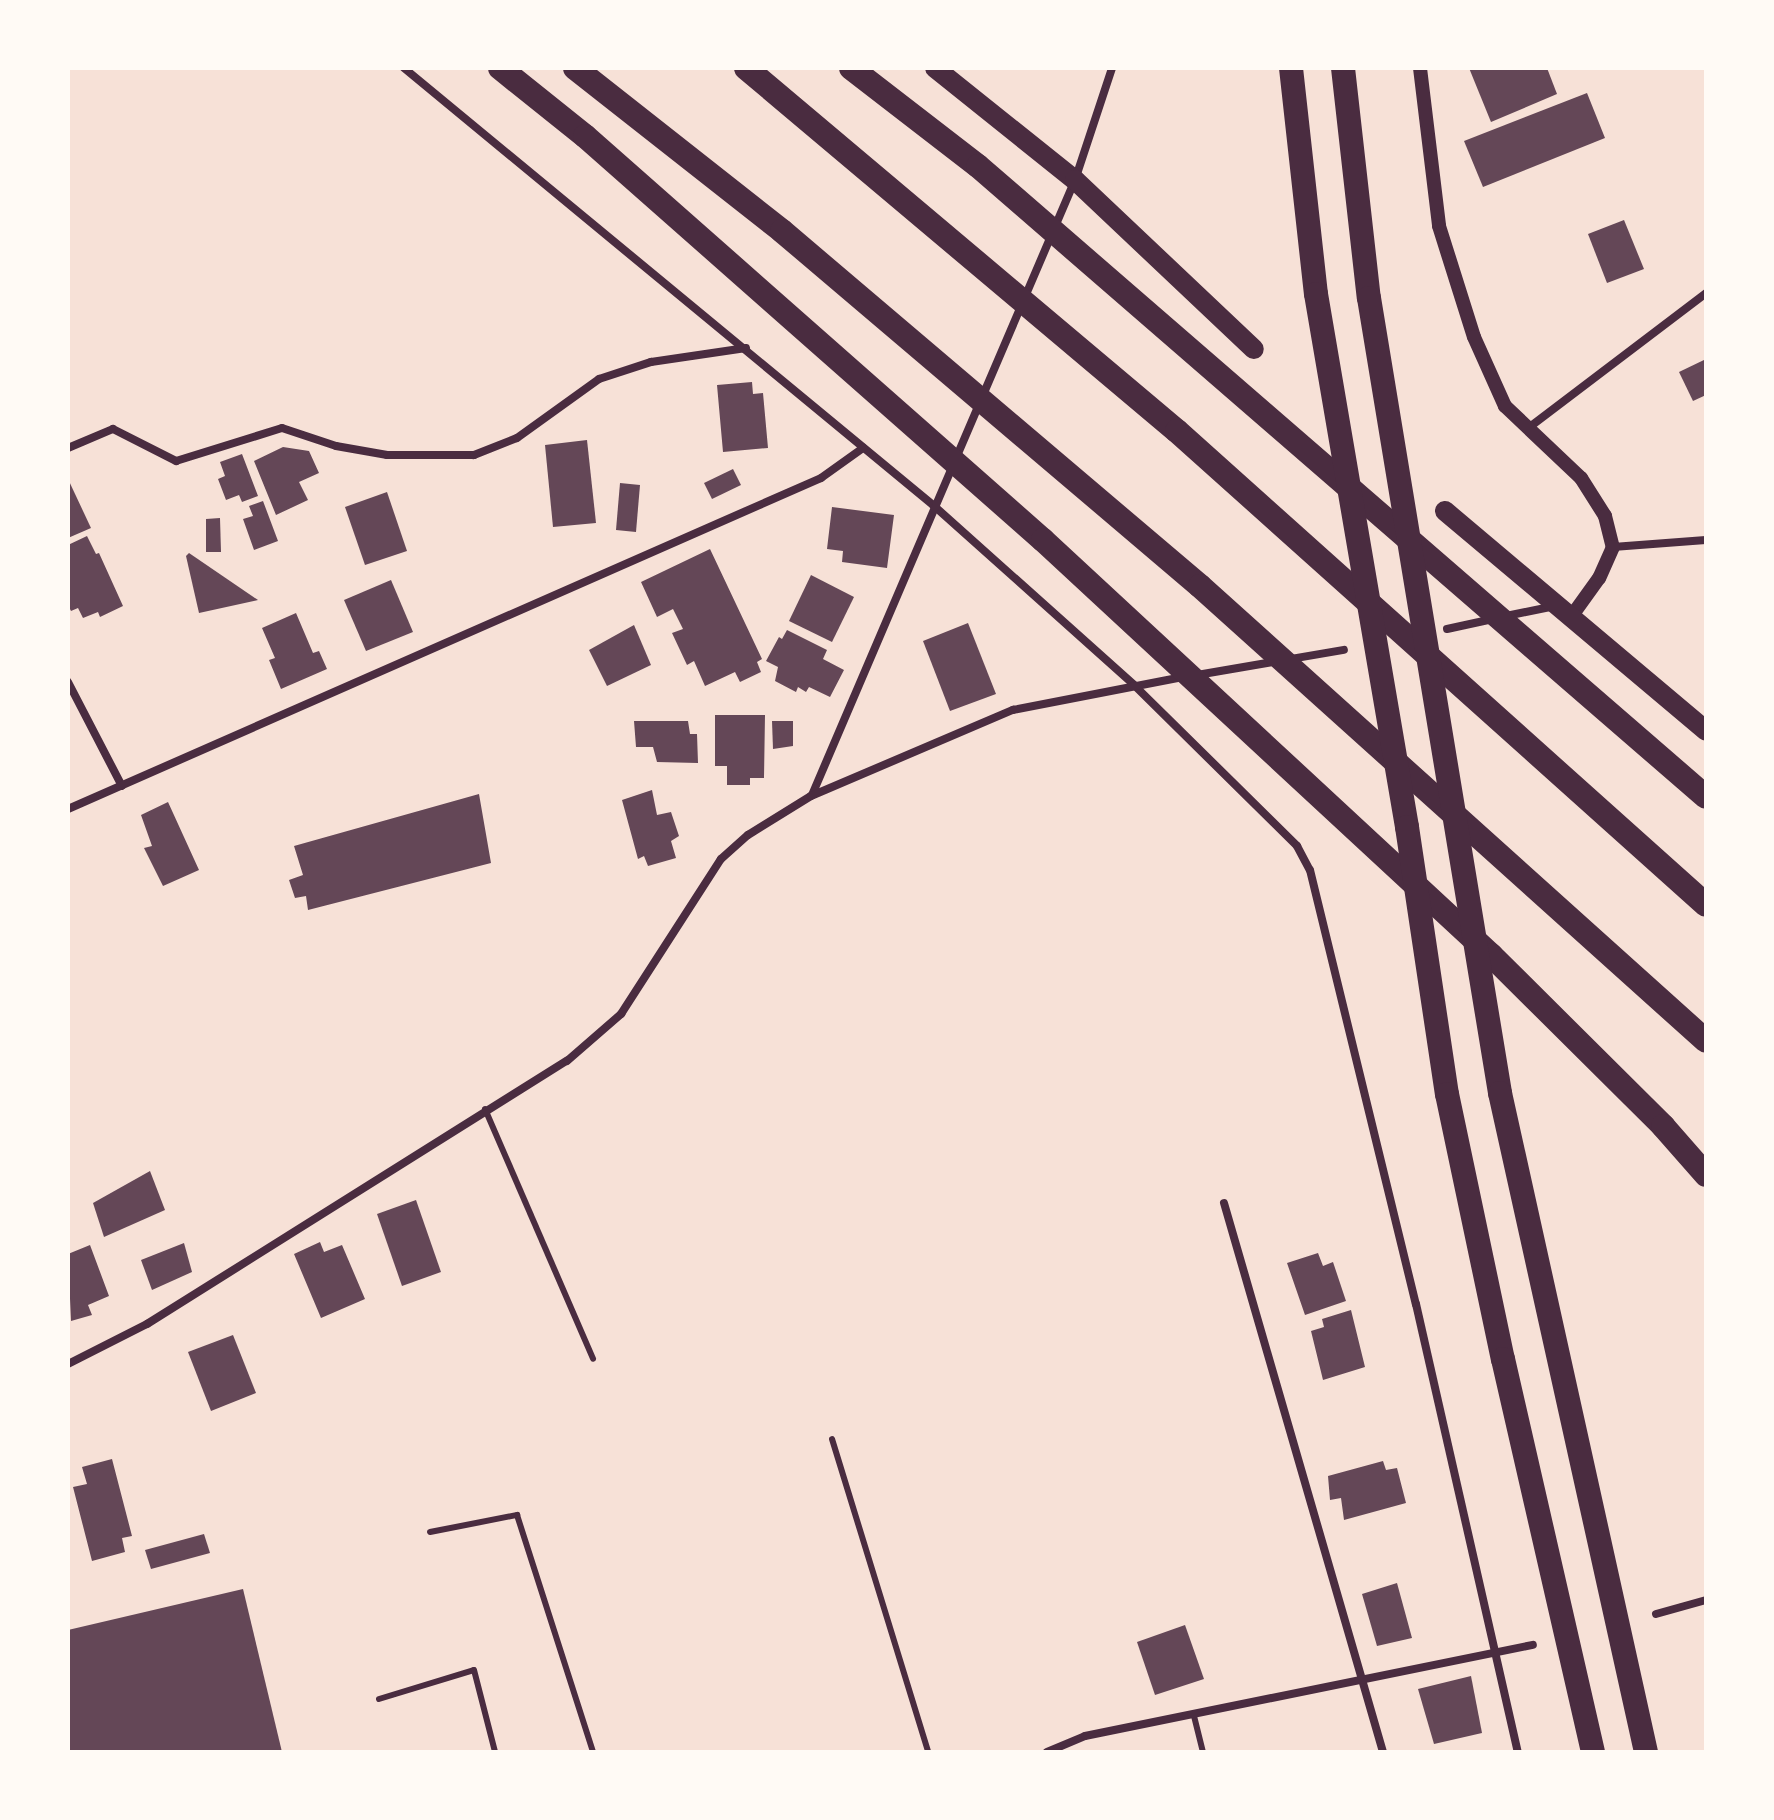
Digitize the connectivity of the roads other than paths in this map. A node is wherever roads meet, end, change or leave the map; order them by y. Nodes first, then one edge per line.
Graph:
1 (404, 68) edge
2 (500, 68) edge
3 (575, 68) edge
4 (746, 68) edge
5 (851, 68) edge
6 (935, 68) edge
7 (1112, 68) edge
8 (1291, 68) edge
9 (1343, 68) edge
10 (1420, 68) edge
11 (1075, 180) junction
12 (1706, 293) edge
13 (746, 348) junction
14 (1254, 349) dead end
15 (1527, 430) junction
16 (68, 448) edge
17 (863, 448) junction
18 (933, 505) junction
19 (1445, 511) dead end
20 (1706, 540) edge
21 (1613, 547) junction
22 (1564, 611) junction
23 (1447, 629) dead end
24 (1344, 650) dead end
25 (68, 682) edge
26 (1134, 685) junction
27 (1706, 731) edge
28 (122, 786) junction
29 (811, 796) junction
30 (1706, 797) edge
31 (68, 809) edge
32 (1706, 905) edge
33 (1706, 1041) edge
34 (485, 1109) junction
35 (1706, 1175) edge
36 (1224, 1203) dead end
37 (593, 1359) dead end
38 (68, 1364) edge
39 (832, 1439) dead end
40 (430, 1532) dead end
41 (1706, 1600) edge
42 (1656, 1614) dead end
43 (1533, 1645) dead end
44 (1494, 1654) junction
45 (1360, 1682) junction
46 (379, 1699) dead end
47 (1194, 1716) junction
48 (1050, 1751) edge
49 (495, 1752) edge
50 (593, 1752) edge
51 (928, 1752) edge
52 (1203, 1752) edge
53 (1383, 1752) edge
54 (1518, 1752) edge
55 (1593, 1752) edge
56 (1646, 1752) edge

1 - 13 street
2 - 35 highway
3 - 33 highway
4 - 32 highway
5 - 30 highway
6 - 11 main road
7 - 11 street
8 - 55 highway
9 - 56 highway
10 - 15 street
11 - 14 main road
11 - 18 street
12 - 15 street
13 - 16 street
13 - 17 street
15 - 21 street
17 - 18 street
17 - 28 street
18 - 26 street
18 - 29 street
19 - 22 main road
20 - 21 street
21 - 22 street
22 - 23 street
22 - 27 main road
24 - 26 street
25 - 28 street
26 - 29 street
26 - 44 street
28 - 31 street
29 - 34 street
34 - 37 lane
34 - 38 street
36 - 45 street
39 - 51 lane
40 - 50 lane
41 - 42 street
43 - 44 street
44 - 45 street
44 - 54 street
45 - 47 street
45 - 53 street
46 - 49 lane
47 - 48 street
47 - 52 lane

